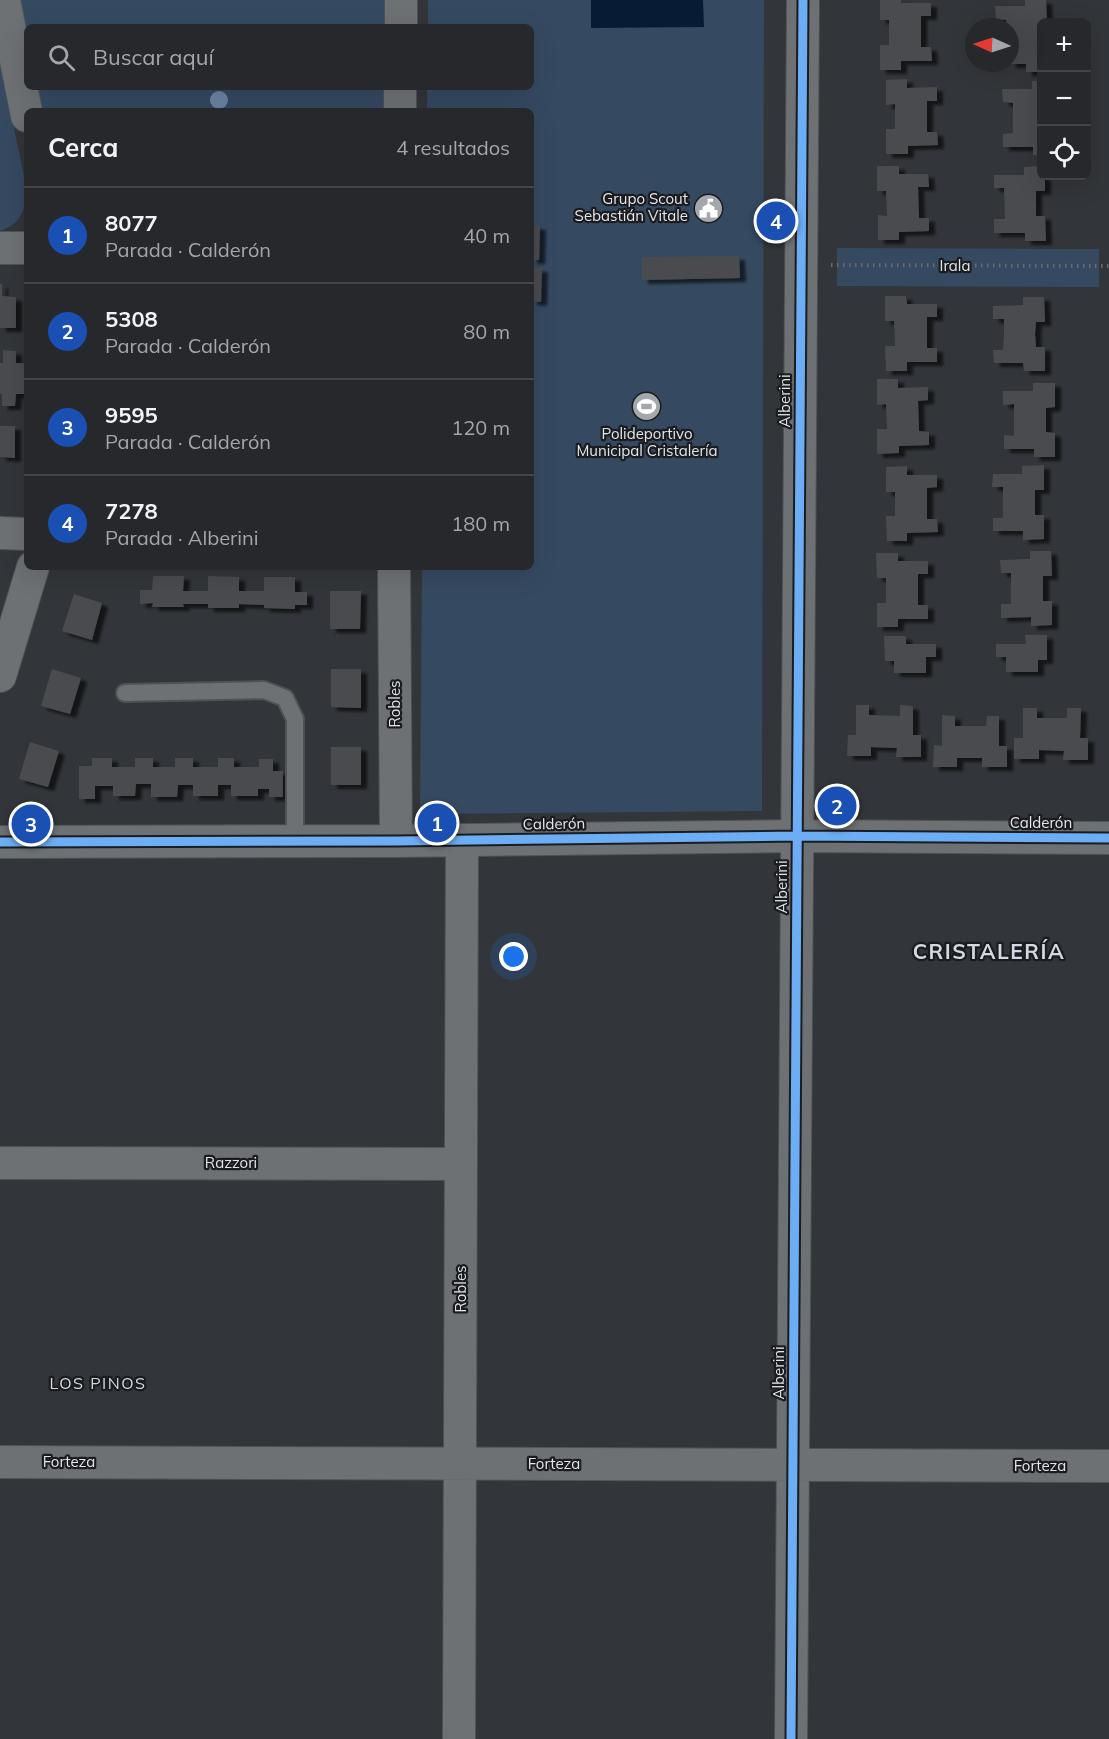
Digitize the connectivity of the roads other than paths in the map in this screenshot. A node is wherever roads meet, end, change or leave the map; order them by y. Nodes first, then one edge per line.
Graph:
1 (4, 0) edge
2 (401, 0) edge
3 (803, 0) edge
4 (401, 24) edge
5 (400, 90) edge
6 (25, 108) edge
7 (400, 108) edge
8 (0, 248) edge
9 (24, 248) edge
10 (0, 533) edge
11 (24, 534) edge
12 (32, 570) edge
13 (394, 570) edge
14 (0, 676) edge
15 (125, 693) dead end
16 (797, 836) junction
17 (1109, 838) edge
18 (462, 840) junction
19 (295, 841) junction
20 (396, 841) junction
21 (0, 842) edge
22 (0, 1163) edge
23 (461, 1164) junction
24 (0, 1462) edge
25 (460, 1464) junction
26 (793, 1465) junction
27 (1109, 1466) edge
28 (459, 1739) edge
29 (791, 1739) edge

1 - 6 street
2 - 4 street
3 - 16 street, Alberini
5 - 7 street
8 - 9 street
10 - 11 street
12 - 14 street
13 - 20 street, Robles
15 - 19 lane
16 - 17 street, Calderón
16 - 18 street, Calderón
16 - 26 street, Alberini
18 - 20 street, Calderón
18 - 23 street, Robles
19 - 20 street, Calderón
19 - 21 street, Calderón
22 - 23 street, Razzori
23 - 25 street, Robles
24 - 25 street, Forteza
25 - 26 street, Forteza
25 - 28 street, Robles
26 - 27 street, Forteza
26 - 29 street, Alberini

